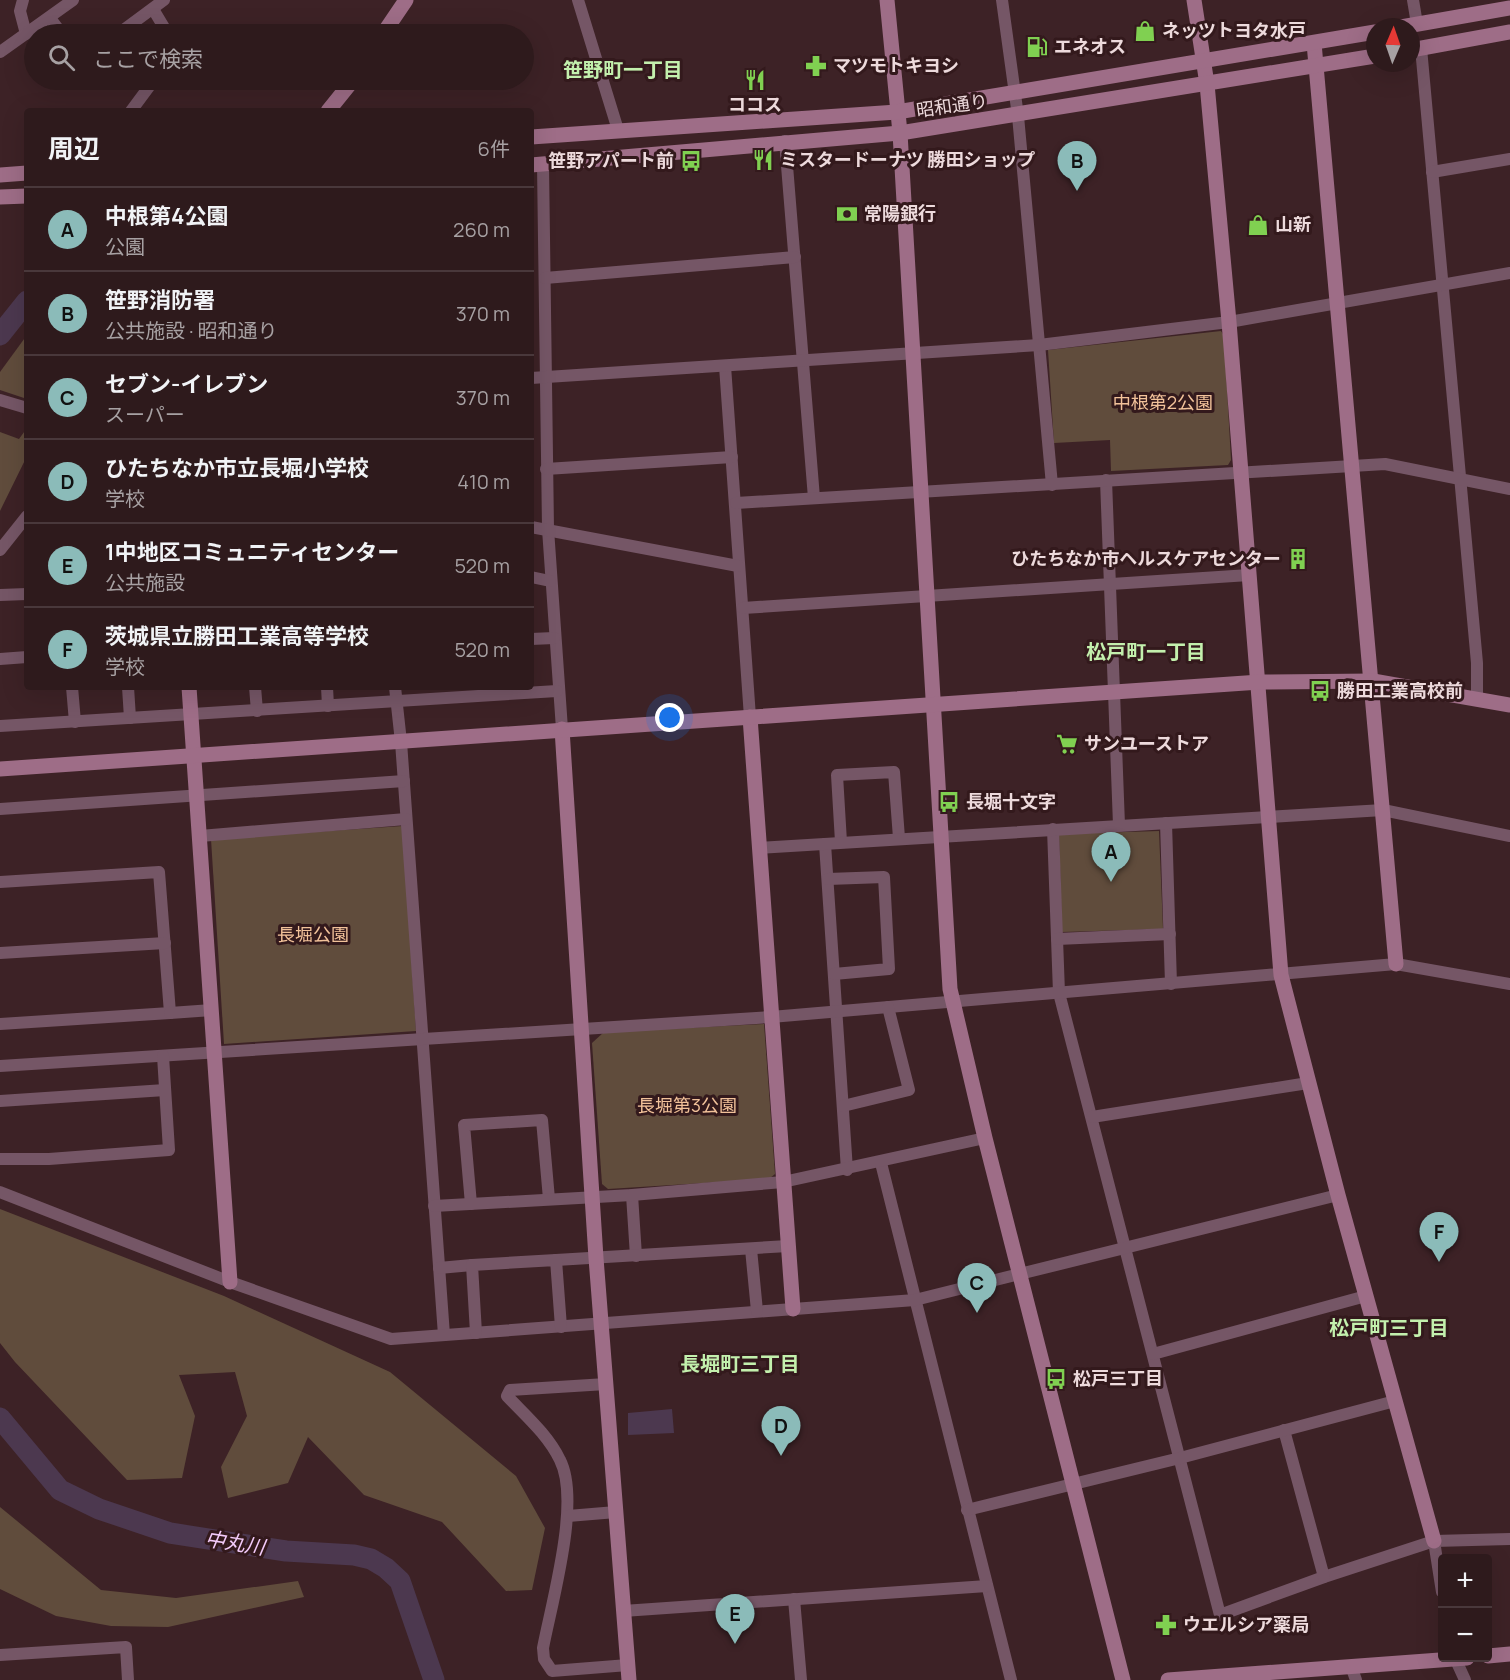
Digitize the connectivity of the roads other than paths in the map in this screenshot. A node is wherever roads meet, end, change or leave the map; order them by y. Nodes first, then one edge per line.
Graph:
1 (23, 0) edge
2 (73, 0) edge
3 (164, 0) edge
4 (406, 0) edge
5 (578, 0) edge
6 (887, 0) edge
7 (1002, 0) edge
8 (1194, 0) edge
9 (1413, 0) edge
10 (1510, 8) edge
11 (153, 9) junction
12 (50, 18) junction
13 (1416, 18) edge
14 (1420, 23) edge
15 (41, 24) edge
16 (54, 24) edge
17 (131, 24) edge
18 (162, 24) edge
19 (390, 24) edge
20 (24, 26) edge
21 (1510, 32) edge
22 (1366, 33) edge
23 (24, 35) edge
24 (1314, 42) junction
25 (1420, 48) edge
26 (0, 52) edge
27 (1366, 58) edge
28 (1204, 62) junction
29 (1317, 66) junction
30 (1419, 72) edge
31 (1207, 84) junction
32 (147, 90) edge
33 (345, 90) edge
34 (1016, 92) junction
35 (133, 108) edge
36 (330, 108) edge
37 (897, 112) junction
38 (1018, 116) junction
39 (618, 130) junction
40 (900, 133) junction
41 (534, 137) edge
42 (785, 141) junction
43 (1510, 159) edge
44 (537, 165) edge
45 (1432, 172) junction
46 (24, 173) edge
47 (0, 174) edge
48 (24, 196) edge
49 (0, 197) edge
50 (795, 257) junction
51 (1510, 273) edge
52 (544, 278) junction
53 (1442, 286) junction
54 (1338, 303) junction
55 (1229, 322) junction
56 (1039, 345) junction
57 (911, 353) junction
58 (804, 358) junction
59 (725, 366) junction
60 (545, 377) junction
61 (534, 378) edge
62 (0, 400) edge
63 (24, 407) edge
64 (732, 457) junction
65 (1352, 465) junction
66 (546, 469) junction
67 (1240, 471) junction
68 (1459, 478) junction
69 (1106, 480) junction
70 (1052, 485) junction
71 (1510, 489) edge
72 (921, 493) junction
73 (814, 498) junction
74 (736, 503) junction
75 (24, 520) edge
76 (534, 527) edge
77 (548, 529) junction
78 (0, 550) edge
79 (738, 566) junction
80 (1249, 575) junction
81 (534, 577) edge
82 (550, 580) junction
83 (1110, 583) junction
84 (24, 594) edge
85 (0, 595) edge
86 (926, 596) junction
87 (743, 608) junction
88 (554, 638) junction
89 (534, 639) edge
90 (24, 657) edge
91 (0, 659) edge
92 (1372, 681) junction
93 (1260, 682) junction
94 (72, 690) edge
95 (128, 690) edge
96 (189, 690) edge
97 (255, 690) edge
98 (327, 690) edge
99 (395, 690) edge
100 (557, 691) junction
101 (1115, 692) junction
102 (1477, 698) junction
103 (396, 702) junction
104 (933, 704) junction
105 (1510, 705) edge
106 (328, 706) junction
107 (256, 711) junction
108 (191, 714) junction
109 (750, 717) junction
110 (130, 718) junction
111 (75, 722) junction
112 (0, 726) edge
113 (562, 729) junction
114 (401, 742) junction
115 (194, 756) junction
116 (0, 768) edge
117 (404, 781) junction
118 (197, 796) junction
119 (0, 809) edge
120 (1383, 810) junction
121 (1269, 816) junction
122 (406, 819) junction
123 (1166, 823) junction
124 (1119, 825) junction
125 (1053, 829) junction
126 (941, 835) junction
127 (200, 836) junction
128 (1510, 836) edge
129 (898, 838) junction
130 (841, 842) junction
131 (825, 844) junction
132 (759, 848) junction
133 (828, 879) junction
134 (0, 882) edge
135 (1170, 934) junction
136 (1057, 939) junction
137 (165, 943) junction
138 (0, 953) edge
139 (1396, 964) junction
140 (834, 974) junction
141 (1281, 975) junction
142 (1171, 984) junction
143 (1510, 984) edge
144 (1059, 993) junction
145 (952, 1002) junction
146 (888, 1007) junction
147 (212, 1010) junction
148 (836, 1010) junction
149 (170, 1013) junction
150 (771, 1017) junction
151 (0, 1024) edge
152 (581, 1028) junction
153 (423, 1039) junction
154 (215, 1053) junction
155 (163, 1056) junction
156 (0, 1066) edge
157 (1308, 1083) junction
158 (165, 1090) junction
159 (0, 1101) edge
160 (843, 1107) junction
161 (1092, 1117) junction
162 (985, 1138) junction
163 (0, 1159) edge
164 (880, 1163) junction
165 (847, 1170) junction
166 (783, 1182) junction
167 (0, 1192) edge
168 (632, 1195) junction
169 (1338, 1195) junction
170 (592, 1197) junction
171 (549, 1200) junction
172 (471, 1204) junction
173 (435, 1206) junction
174 (788, 1246) junction
175 (752, 1248) junction
176 (1125, 1248) junction
177 (636, 1256) junction
178 (596, 1258) junction
179 (556, 1260) junction
180 (472, 1265) junction
181 (439, 1268) junction
182 (1020, 1275) junction
183 (230, 1282) junction
184 (1366, 1296) junction
185 (915, 1300) junction
186 (793, 1309) junction
187 (757, 1311) junction
188 (602, 1324) junction
189 (561, 1327) junction
190 (476, 1333) junction
191 (444, 1335) junction
192 (1153, 1354) junction
193 (606, 1384) junction
194 (1395, 1401) junction
195 (1284, 1430) junction
196 (1180, 1458) junction
197 (1072, 1483) junction
198 (968, 1510) junction
199 (616, 1512) junction
200 (568, 1516) junction
201 (1510, 1539) edge
202 (1434, 1541) junction
203 (1438, 1564) edge
204 (1324, 1576) junction
205 (987, 1586) junction
206 (794, 1599) junction
207 (623, 1611) junction
208 (1510, 1654) edge
209 (0, 1655) edge
210 (1492, 1656) edge
211 (1438, 1661) edge
212 (1460, 1662) edge
213 (628, 1672) edge
214 (1353, 1673) edge
215 (128, 1680) edge
216 (801, 1680) edge
217 (1011, 1680) edge
218 (1122, 1680) edge
219 (1168, 1680) edge
220 (1465, 1680) edge

1 - 20 street
2 - 12 street
3 - 11 street
4 - 19 street
5 - 39 street
6 - 37 street
7 - 34 street
8 - 28 street
9 - 13 street
10 - 14 street
11 - 17 street
11 - 18 street
12 - 15 street
12 - 16 street
21 - 25 street
22 - 24 street, 昭和通り
23 - 26 street
24 - 28 street, 昭和通り
24 - 29 street
27 - 29 street, 昭和通り
28 - 31 street
28 - 34 street, 昭和通り
29 - 31 street, 昭和通り
29 - 54 street
30 - 45 street
31 - 38 street, 昭和通り
31 - 55 street
32 - 35 street
33 - 36 street
34 - 37 street, 昭和通り
34 - 38 street
37 - 39 street, 昭和通り
37 - 40 street
38 - 40 street, 昭和通り
38 - 56 street
39 - 41 street, 昭和通り
40 - 42 street, 昭和通り
40 - 57 street
42 - 44 street, 昭和通り
42 - 50 street
43 - 45 street
44 - 52 street
45 - 53 street
46 - 47 street
48 - 49 street
50 - 52 street
50 - 58 street
51 - 53 street
52 - 60 street
53 - 54 street
53 - 68 street
54 - 55 street
54 - 65 street
55 - 56 street
55 - 67 street
56 - 57 street
56 - 70 street
57 - 58 street
57 - 72 street
58 - 59 street
58 - 73 street
59 - 60 street
59 - 64 street
60 - 61 street
60 - 66 street
62 - 63 street
64 - 66 street
64 - 74 street
65 - 67 street
65 - 68 street
65 - 92 street
66 - 77 street
67 - 69 street
67 - 80 street
68 - 71 street
68 - 102 street
69 - 70 street
69 - 83 street
70 - 72 street
72 - 73 street
72 - 86 street
73 - 74 street
74 - 79 street
75 - 78 street
76 - 77 street
77 - 79 street
77 - 82 street
79 - 87 street
80 - 83 street
80 - 93 street
81 - 82 street
82 - 88 street
83 - 86 street
83 - 101 street
84 - 85 street
86 - 87 street
86 - 104 street
87 - 109 street
88 - 89 street
88 - 100 street
90 - 91 street
92 - 93 street
92 - 102 street
92 - 120 street
93 - 101 street
93 - 121 street
94 - 111 street
95 - 110 street
96 - 108 street
97 - 107 street
98 - 106 street
99 - 103 street
100 - 103 street
100 - 113 street
101 - 104 street
101 - 124 street
102 - 105 street
103 - 106 street
103 - 114 street
104 - 109 street
104 - 126 street
106 - 107 street
107 - 108 street
108 - 110 street
108 - 115 street
109 - 113 street
109 - 132 street
110 - 111 street
111 - 112 street
113 - 114 street
113 - 152 street
114 - 115 street
114 - 117 street
115 - 116 street
115 - 118 street
117 - 118 street
117 - 122 street
118 - 119 street
118 - 127 street
120 - 121 street
120 - 128 street
120 - 139 street
121 - 123 street
121 - 141 street
122 - 127 street
122 - 153 street
123 - 124 street
123 - 135 street
124 - 125 street
125 - 126 street
125 - 136 street
126 - 129 street
126 - 145 street
127 - 147 street
129 - 130 street
129 - 130 street
130 - 131 street
131 - 132 street
131 - 133 street
132 - 150 street
133 - 140 street
133 - 140 street
134 - 137 street
135 - 136 street
135 - 142 street
136 - 144 street
137 - 138 street
137 - 149 street
139 - 141 street
139 - 143 street
140 - 148 street
141 - 142 street
141 - 157 street
142 - 144 street
144 - 145 street
144 - 161 street
145 - 146 street
145 - 162 street
146 - 148 street
146 - 160 street
147 - 149 street
147 - 154 street
148 - 150 street
148 - 160 street
149 - 151 street
150 - 152 street
150 - 166 street
152 - 153 street
152 - 170 street
153 - 154 street
153 - 173 street
154 - 155 street
154 - 183 street
155 - 156 street
155 - 158 street
157 - 161 street
157 - 169 street
158 - 159 street
158 - 163 street
160 - 165 street
161 - 176 street
162 - 164 street
162 - 182 street
164 - 165 street
164 - 185 street
165 - 166 street
166 - 168 street
166 - 174 street
167 - 183 street
168 - 170 street
168 - 177 street
169 - 176 street
169 - 184 street
170 - 171 street
170 - 178 street
171 - 172 street
171 - 172 street
172 - 173 street
173 - 181 street
174 - 175 street
174 - 186 street
175 - 177 street
175 - 187 street
176 - 182 street
176 - 192 street
177 - 178 street
178 - 179 street
178 - 188 street
179 - 180 street
179 - 189 street
180 - 181 street
180 - 190 street
181 - 191 street
182 - 185 street
182 - 197 street
183 - 191 street
184 - 192 street
184 - 194 street
185 - 186 street
185 - 198 street
186 - 187 street
187 - 188 street
188 - 189 street
188 - 193 street
189 - 190 street
190 - 191 street
192 - 196 street
193 - 199 street
193 - 200 street
194 - 195 street
194 - 202 street
195 - 196 street
195 - 204 street
196 - 197 street
196 - 204 street
197 - 198 street
197 - 218 street
198 - 205 street
199 - 200 street
199 - 207 street
200 - 213 street
201 - 202 street
202 - 203 street
202 - 204 street
205 - 206 street
205 - 217 street
206 - 207 street
206 - 216 street
207 - 213 street
208 - 210 street
209 - 215 street
211 - 214 street
212 - 220 street
214 - 219 street

